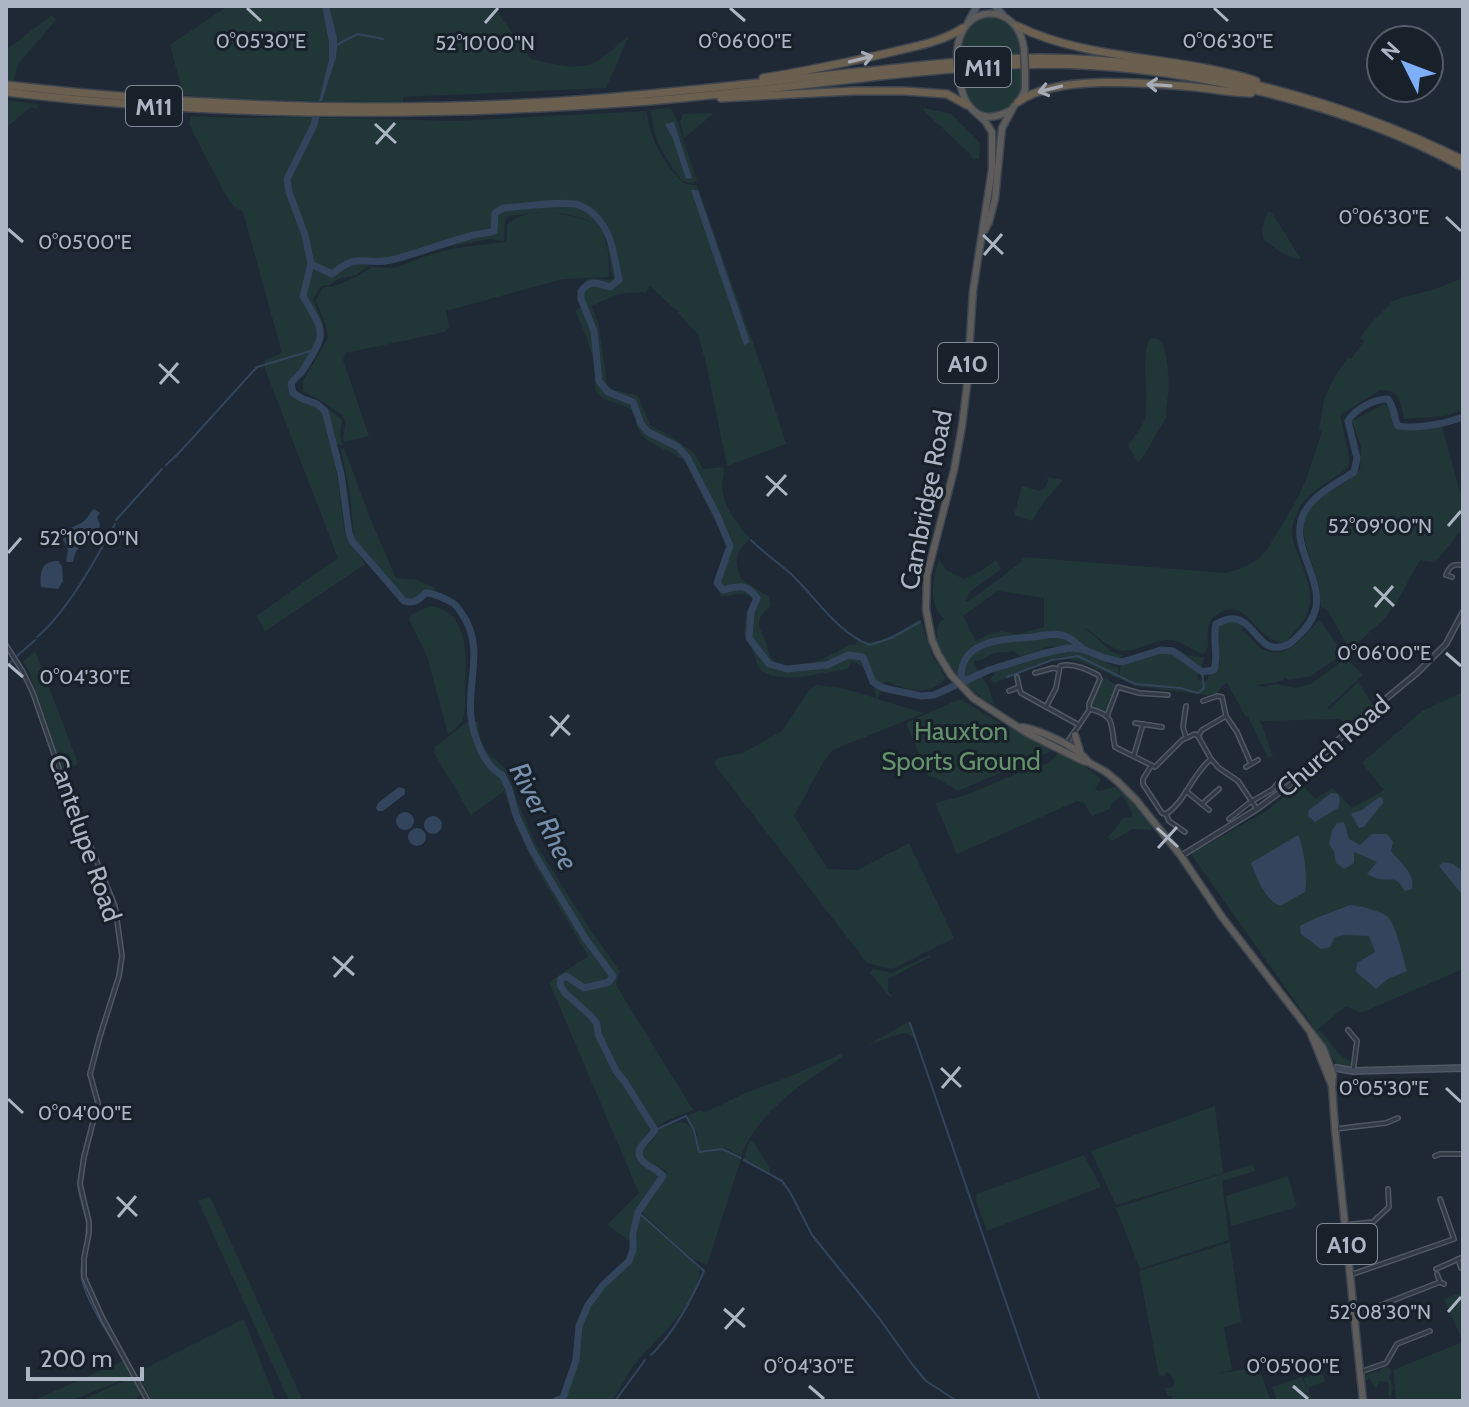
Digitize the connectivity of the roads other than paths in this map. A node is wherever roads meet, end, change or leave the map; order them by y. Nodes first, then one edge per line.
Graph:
1 (977, 6) edge
2 (995, 6) edge
3 (1003, 15) junction
4 (965, 25) junction
5 (1017, 26) junction
6 (6, 85) edge
7 (730, 85) junction
8 (1284, 91) junction
9 (6, 92) edge
10 (1265, 93) junction
11 (701, 96) junction
12 (1016, 104) junction
13 (967, 105) junction
14 (303, 109) junction
15 (332, 109) junction
16 (975, 112) junction
17 (1463, 160) edge
18 (1463, 167) edge
19 (983, 233) junction
20 (1463, 565) edge
21 (1452, 577) dead end
22 (1463, 612) edge
23 (6, 645) edge
24 (1058, 669) junction
25 (1035, 673) dead end
26 (1017, 677) dead end
27 (1019, 687) junction
28 (1009, 691) dead end
29 (1168, 695) dead end
30 (1203, 701) dead end
31 (1186, 706) dead end
32 (1046, 707) junction
33 (1090, 709) junction
34 (1107, 716) junction
35 (1226, 716) junction
36 (1135, 723) dead end
37 (1143, 724) junction
38 (1079, 725) junction
39 (1162, 727) dead end
40 (1074, 734) junction
41 (1198, 736) junction
42 (1186, 738) junction
43 (1066, 748) junction
44 (1081, 753) junction
45 (1134, 755) junction
46 (1211, 759) junction
47 (1258, 760) dead end
48 (1088, 762) junction
49 (1251, 764) junction
50 (1151, 766) junction
51 (1246, 767) dead end
52 (1278, 783) dead end
53 (1219, 789) dead end
54 (1186, 791) junction
55 (1252, 800) junction
56 (1202, 804) junction
57 (1257, 809) junction
58 (1209, 810) dead end
59 (1166, 814) junction
60 (1229, 819) dead end
61 (1185, 832) dead end
62 (1181, 856) junction
63 (1348, 1030) dead end
64 (1463, 1068) edge
65 (1353, 1071) junction
66 (1331, 1072) junction
67 (1398, 1118) dead end
68 (1386, 1123) junction
69 (1335, 1129) junction
70 (1389, 1130) dead end
71 (1463, 1154) edge
72 (1435, 1156) dead end
73 (1388, 1189) dead end
74 (1440, 1199) dead end
75 (1345, 1225) junction
76 (1461, 1258) edge
77 (1463, 1268) edge
78 (1436, 1269) dead end
79 (1437, 1274) dead end
80 (1350, 1275) junction
81 (1353, 1316) junction
82 (1430, 1331) dead end
83 (1359, 1372) junction
84 (148, 1401) edge
85 (1363, 1401) edge

1 - 4 main road
2 - 3 main road
3 - 4 highway
3 - 5 highway
7 -> 4 highway, M11
4 - 13 highway, bridge
5 - 8 highway, M11
5 - 12 highway, bridge
6 - 14 highway, M11
7 - 8 highway, M11
7 - 15 highway, M11
8 - 17 highway, M11
9 - 14 highway, M11
10 - 11 highway, M11
10 -> 12 highway, M11
10 - 18 highway, M11
11 - 13 highway, M11
11 - 15 highway, M11
12 - 16 highway
12 - 19 highway, Cambridge Road / A10
13 - 16 highway
14 - 15 highway, M11
16 - 19 highway, Cambridge Road / A10
19 - 43 highway, Cambridge Road / A10
20 - 21 street
22 - 57 street, Church Road
23 - 84 street, Cantelupe Road
24 - 25 street
24 - 32 street
24 - 33 street
26 - 27 street
27 - 28 street
27 - 32 street
29 - 34 street
30 - 35 street
31 - 42 street
32 - 38 street
33 - 34 street
33 - 38 street
34 - 45 street
35 - 41 street
35 - 49 street
36 - 37 street
37 - 39 street
37 - 45 street
38 - 40 street
40 - 43 street
40 - 44 highway
41 - 42 street
41 - 46 street
42 - 50 street
43 - 44 highway, A10
43 - 48 highway, A10
44 - 48 highway, A10
45 - 50 street
46 - 54 street
46 - 55 street
47 - 49 street
48 - 62 highway, A10
49 - 51 street
50 - 59 street
52 - 55 street
53 - 56 street
54 - 56 street
54 - 59 street
55 - 57 street
55 - 60 street
56 - 58 street
57 - 62 street, Church Road
59 - 61 street
62 - 66 highway, A10
63 - 65 street
64 - 65 main road
65 - 66 main road
66 - 69 highway, A10
67 - 68 street
68 - 69 street
68 - 70 street
69 - 75 highway, A10
71 - 72 street
73 - 75 street
74 - 80 street
75 - 80 highway, A10
76 - 77 street
76 - 78 street
79 - 81 street
80 - 81 highway, A10
81 - 83 highway, A10
82 - 83 street
83 - 85 highway, A10

